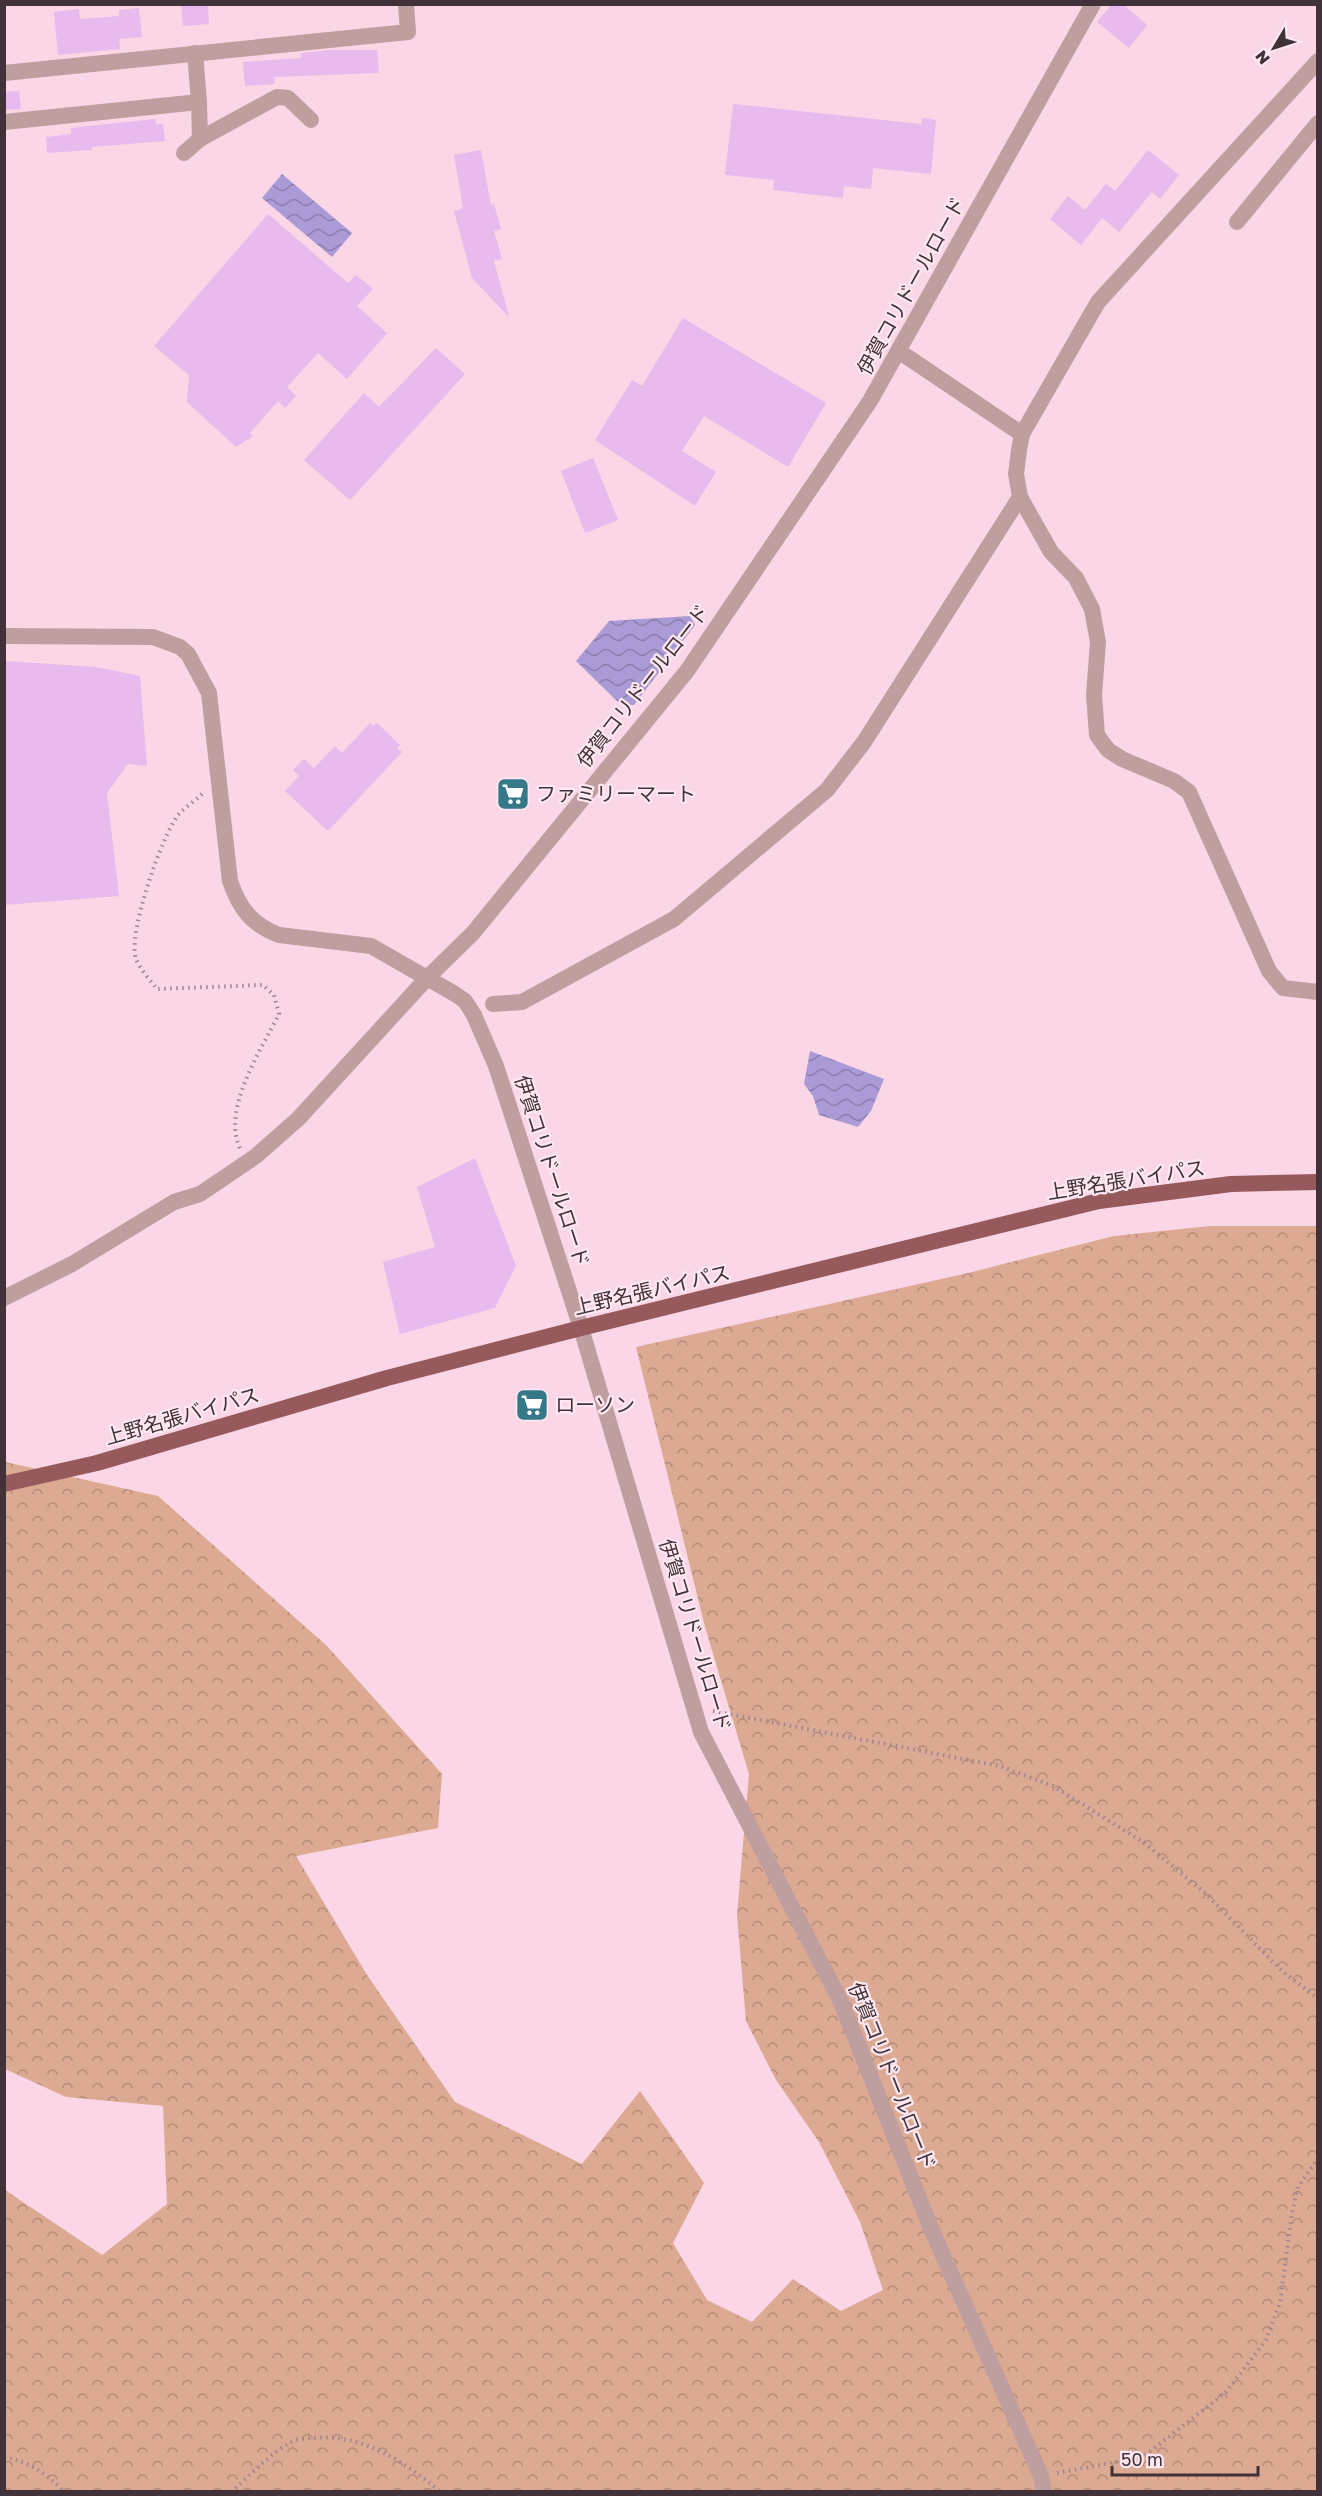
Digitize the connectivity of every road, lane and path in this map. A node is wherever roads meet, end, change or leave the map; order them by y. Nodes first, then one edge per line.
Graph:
1 (406, 4) edge
2 (1081, 4) edge
3 (1093, 4) edge
4 (1078, 32) junction
5 (195, 53) junction
6 (1317, 61) edge
7 (4, 73) edge
8 (199, 102) junction
9 (311, 120) dead end
10 (4, 122) edge
11 (1317, 123) edge
12 (200, 139) junction
13 (184, 153) dead end
14 (1237, 222) dead end
15 (900, 352) junction
16 (1022, 434) junction
17 (1020, 497) junction
18 (4, 636) edge
19 (219, 780) junction
20 (429, 976) junction
21 (1317, 992) edge
22 (493, 1004) dead end
23 (247, 1162) junction
24 (1317, 1182) edge
25 (4, 1298) edge
26 (581, 1328) junction
27 (4, 1484) edge
28 (692, 1707) junction
29 (1317, 1998) edge
30 (1317, 2158) edge
31 (4, 2457) edge
32 (1043, 2484) edge
33 (64, 2492) edge
34 (231, 2492) edge
35 (441, 2492) edge

1 - 5 street
2 - 4 street
3 - 4 street, 伊賀コリドールロード
4 - 15 street, 伊賀コリドールロード
5 - 7 street
5 - 8 street
6 - 16 street
8 - 10 street
8 - 12 street
9 - 12 street
11 - 14 street
12 - 13 street
15 - 16 street
15 - 20 street, 伊賀コリドールロード
16 - 17 street
17 - 21 street
17 - 22 street
18 - 19 street
19 - 20 street
19 - 23 path
20 - 23 street
20 - 26 street, 伊賀コリドールロード
23 - 25 street
24 - 26 highway, 上野名張バイパス
26 - 27 highway, 上野名張バイパス
26 - 28 street, 伊賀コリドールロード
28 - 29 path
28 - 32 street, 伊賀コリドールロード
30 - 32 path
31 - 33 path
34 - 35 path

